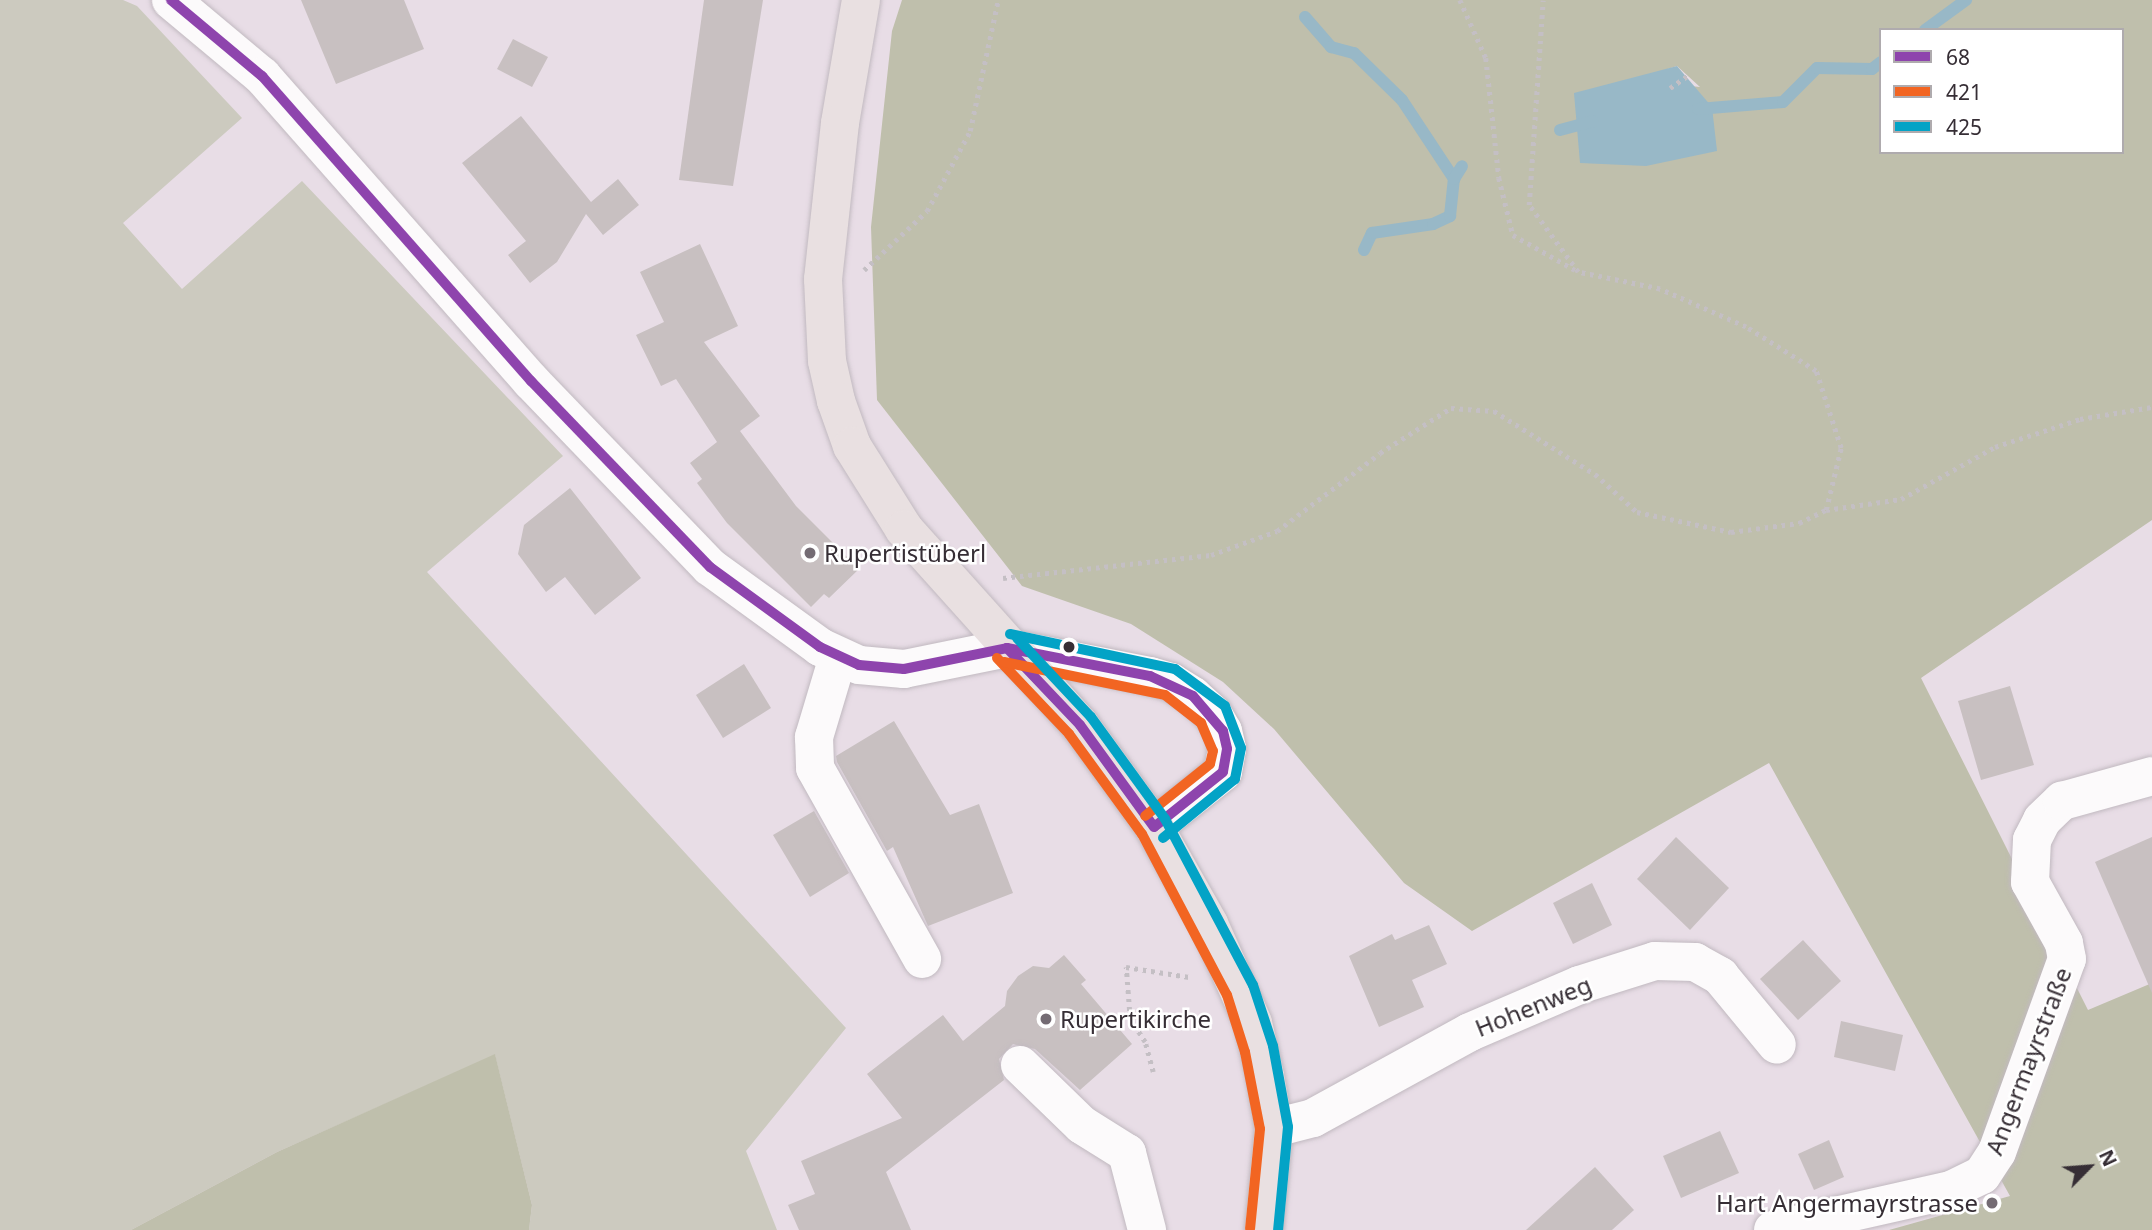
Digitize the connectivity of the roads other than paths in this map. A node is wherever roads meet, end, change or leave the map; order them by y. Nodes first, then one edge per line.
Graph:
1 (171, 0) edge
2 (861, 0) edge
3 (1007, 648) junction
4 (838, 657) junction
5 (2152, 776) edge
6 (1154, 827) junction
7 (922, 959) dead end
8 (1777, 1045) dead end
9 (1020, 1066) dead end
10 (1274, 1128) junction
11 (1147, 1230) edge
12 (1264, 1230) edge
13 (1773, 1230) edge

1 - 4 street
2 - 3 main road
3 - 4 street
3 - 6 main road
3 - 6 street
4 - 7 street
5 - 13 street, Angermayrstraße
6 - 10 main road
8 - 10 street, Hohenweg
9 - 11 street
10 - 12 main road

